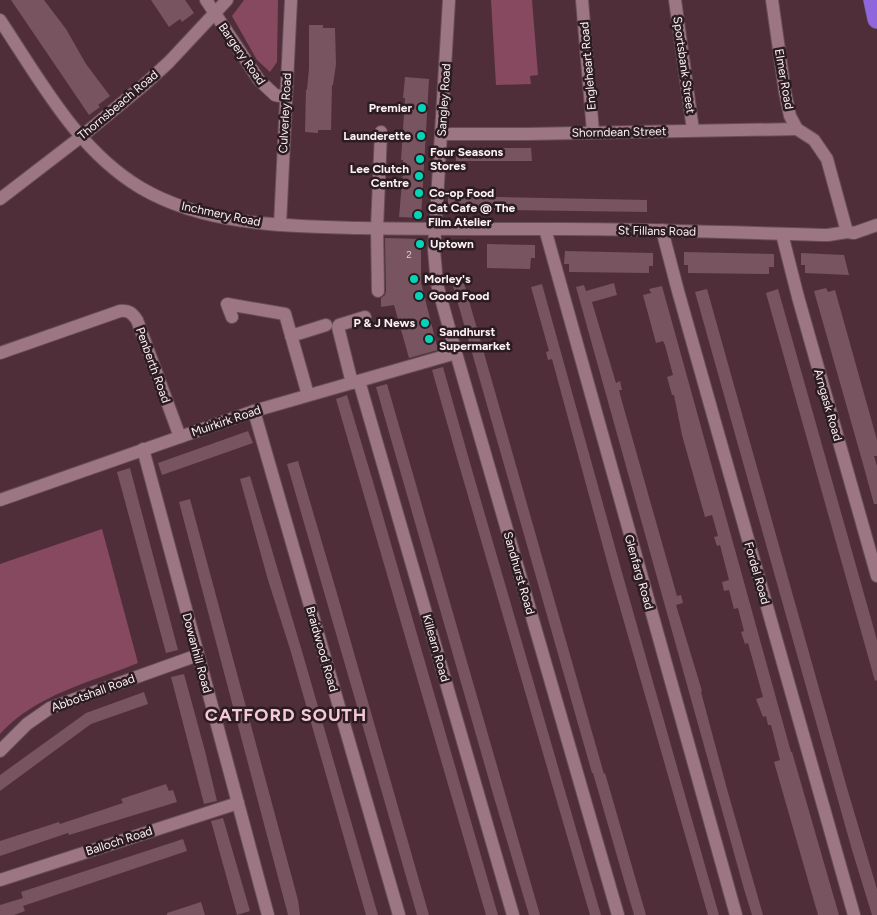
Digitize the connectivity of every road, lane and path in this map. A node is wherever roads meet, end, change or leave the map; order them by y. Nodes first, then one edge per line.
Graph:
1 (206, 0) edge
2 (227, 0) edge
3 (291, 0) edge
4 (449, 0) edge
5 (582, 0) edge
6 (675, 0) edge
7 (772, 0) edge
8 (873, 0) edge
9 (876, 0) edge
10 (215, 14) junction
11 (877, 19) edge
12 (0, 20) edge
13 (286, 97) junction
14 (797, 129) junction
15 (693, 130) junction
16 (381, 132) dead end
17 (593, 132) junction
18 (442, 134) junction
19 (82, 136) junction
20 (0, 199) edge
21 (877, 225) edge
22 (280, 226) junction
23 (377, 228) junction
24 (545, 229) junction
25 (436, 230) junction
26 (662, 230) junction
27 (847, 232) junction
28 (782, 234) junction
29 (378, 291) dead end
30 (232, 317) dead end
31 (365, 317) dead end
32 (326, 325) dead end
33 (291, 336) junction
34 (0, 353) edge
35 (456, 354) junction
36 (356, 382) junction
37 (308, 395) junction
38 (254, 411) junction
39 (180, 437) junction
40 (143, 450) junction
41 (0, 500) edge
42 (877, 576) edge
43 (198, 655) junction
44 (0, 750) edge
45 (238, 803) junction
46 (0, 880) edge
47 (268, 915) edge
48 (399, 915) edge
49 (513, 915) edge
50 (618, 915) edge
51 (736, 915) edge
52 (854, 915) edge

1 - 10 street, Bargery Road
2 - 10 street, Thornsbeach Road
3 - 13 street, Culverley Road
4 - 18 street, Sangley Road
5 - 17 street, Engleheart Road
6 - 15 street, Sportsbank Street
7 - 14 street, Elmer Road
8 - 9 street
8 - 11 highway
10 - 13 street, Bargery Road
10 - 19 street, Thornsbeach Road
12 - 19 street, Inchmery Road
13 - 22 street, Culverley Road
14 - 15 street, Shorndean Street
14 - 27 street
15 - 17 street, Shorndean Street
16 - 23 street
17 - 18 street, Shorndean Street
18 - 25 street, Sangley Road
19 - 20 street, Thornsbeach Road
19 - 22 street, Inchmery Road
21 - 27 street, St Fillans Road
22 - 23 street, Inchmery Road
23 - 25 street, Inchmery Road
23 - 29 street
24 - 25 street, St Fillans Road
24 - 26 street, St Fillans Road
24 - 51 street, Glenfarg Road
25 - 35 street, Sandhurst Road
26 - 28 street, St Fillans Road
26 - 52 street, Fordel Road
27 - 28 street, St Fillans Road
28 - 42 street, Arngask Road
30 - 33 street
31 - 36 street, Killearn Road
32 - 33 street
33 - 37 street
34 - 39 street, Penberth Road
35 - 36 street, Muirkirk Road
35 - 50 street, Sandhurst Road
36 - 37 street, Muirkirk Road
36 - 49 street, Killearn Road
37 - 38 street, Muirkirk Road
38 - 39 street, Muirkirk Road
38 - 48 street, Braidwood Road
39 - 40 street, Muirkirk Road
40 - 41 street, Muirkirk Road
40 - 43 street, Dowanhill Road
43 - 44 street, Abbotshall Road
43 - 45 street, Dowanhill Road
45 - 46 street, Balloch Road
45 - 47 street, Dowanhill Road

